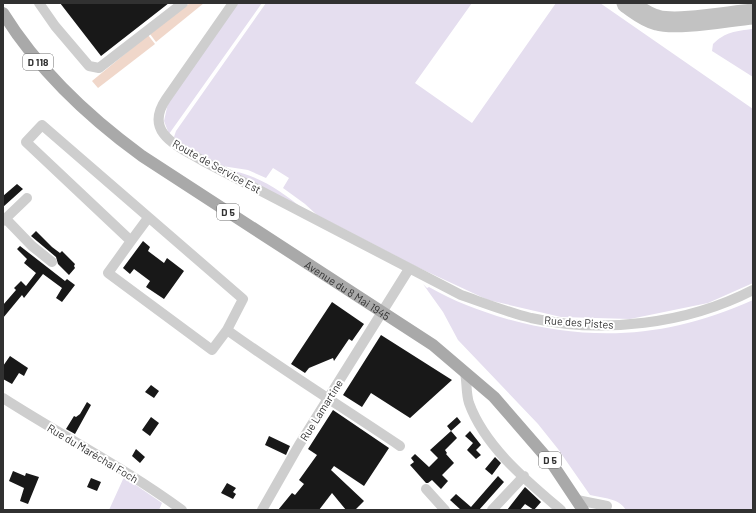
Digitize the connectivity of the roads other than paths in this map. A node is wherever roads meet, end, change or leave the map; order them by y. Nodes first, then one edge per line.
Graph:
1 (39, 3) edge
2 (183, 3) edge
3 (234, 3) edge
4 (3, 13) edge
5 (79, 106) joint
6 (27, 198) dead end
7 (148, 218) junction
8 (4, 220) edge
9 (131, 241) junction
10 (52, 262) dead end
11 (409, 269) junction
12 (753, 290) edge
13 (383, 311) junction
14 (227, 330) junction
15 (465, 373) junction
16 (3, 398) edge
17 (329, 398) junction
18 (400, 446) dead end
19 (524, 476) junction
20 (426, 489) dead end
21 (580, 505) edge
22 (608, 509) edge
23 (182, 510) edge
24 (262, 510) edge
25 (445, 510) edge
26 (492, 510) edge
27 (561, 510) edge

1 - 2 street
3 - 11 street, Route de Service Est
4 - 5 main road, D 118
5 - 13 main road, Avenue du 8 Mai 1945 / D 5
6 - 8 street
7 - 9 street
7 - 9 street
7 - 14 street
8 - 10 street
9 - 14 street
11 - 12 street, Rue des Pistes
11 - 13 street, Rue Lamartine
13 - 15 main road, Avenue du 8 Mai 1945 / D 5
13 - 17 street, Rue Lamartine
14 - 17 street
15 - 19 street
15 - 21 main road, Avenue du 8 Mai 1945 / D 5
16 - 23 street, Rue du Maréchal Foch
17 - 18 street
17 - 24 street, Rue Lamartine
19 - 26 street
19 - 27 street
20 - 25 street
21 - 22 street

